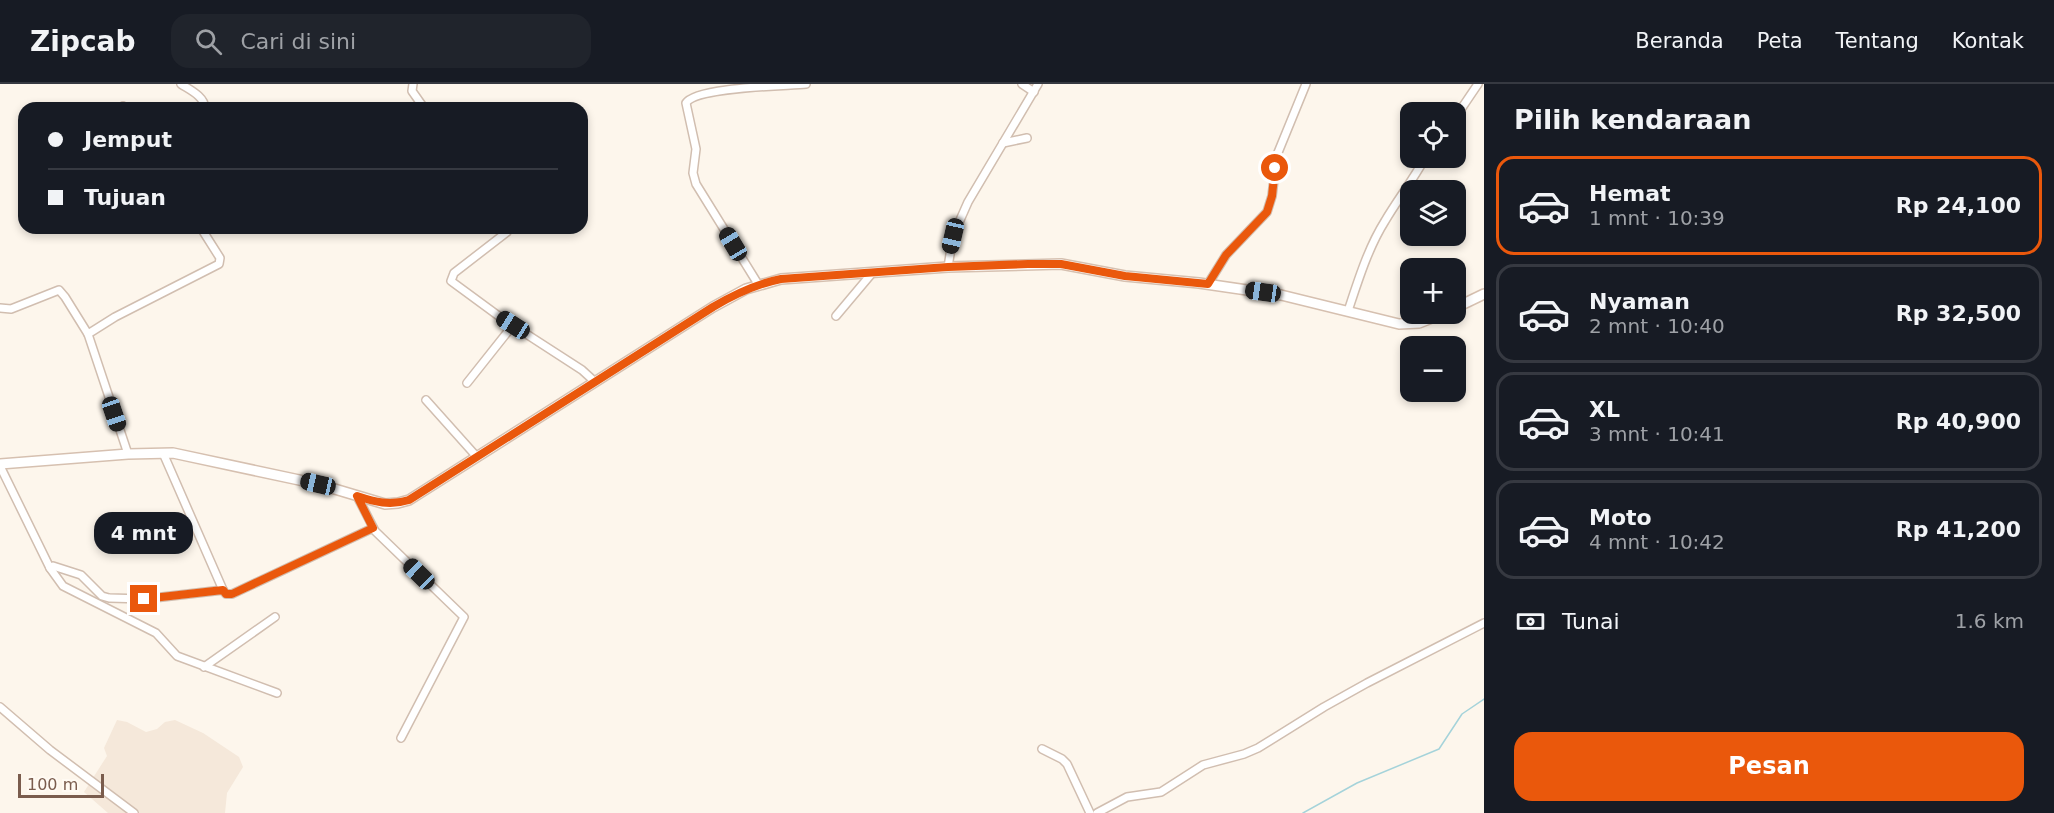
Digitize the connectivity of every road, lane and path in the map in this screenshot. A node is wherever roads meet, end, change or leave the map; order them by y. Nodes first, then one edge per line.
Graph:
1 (181, 84) edge
2 (412, 84) edge
3 (806, 84) edge
4 (1022, 84) edge
5 (1038, 84) edge
6 (1306, 84) edge
7 (1478, 84) edge
8 (1034, 92) junction
9 (204, 102) edge
10 (419, 102) edge
11 (1466, 102) edge
12 (1027, 138) dead end
13 (1003, 143) junction
14 (1419, 168) edge
15 (205, 234) edge
16 (504, 234) edge
17 (948, 267) junction
18 (873, 272) junction
19 (758, 284) junction
20 (1208, 284) junction
21 (1484, 294) edge
22 (1466, 303) edge
23 (0, 308) edge
24 (1348, 312) junction
25 (836, 316) dead end
26 (1400, 324) edge
27 (513, 325) junction
28 (88, 334) junction
29 (594, 381) junction
30 (467, 383) dead end
31 (426, 400) dead end
32 (162, 453) junction
33 (128, 454) junction
34 (477, 457) junction
35 (0, 465) edge
36 (357, 496) junction
37 (373, 528) junction
38 (50, 568) junction
39 (223, 590) junction
40 (275, 617) dead end
41 (1484, 623) edge
42 (204, 667) junction
43 (277, 693) dead end
44 (0, 707) edge
45 (401, 738) dead end
46 (1042, 749) dead end
47 (134, 813) edge
48 (1090, 813) edge
49 (1097, 813) edge

1 - 9 street
2 - 10 street
3 - 19 street
4 - 8 street
5 - 8 street
6 - 20 street
7 - 11 street
8 - 13 street
12 - 13 street
13 - 17 street
14 - 24 street
15 - 28 street
16 - 27 street
17 - 18 street
17 - 20 street
18 - 19 street
18 - 25 street
19 - 29 street
20 - 24 street
21 - 22 street
23 - 28 street
24 - 26 street
27 - 29 street
27 - 30 street
28 - 33 street
29 - 34 street
31 - 34 street
32 - 33 street
32 - 36 street
32 - 39 street
33 - 35 street
34 - 36 street
35 - 38 street
36 - 37 street
37 - 39 street
37 - 45 street
38 - 39 street
38 - 42 street
40 - 42 street
41 - 49 street
42 - 43 street
44 - 47 street
46 - 48 street

